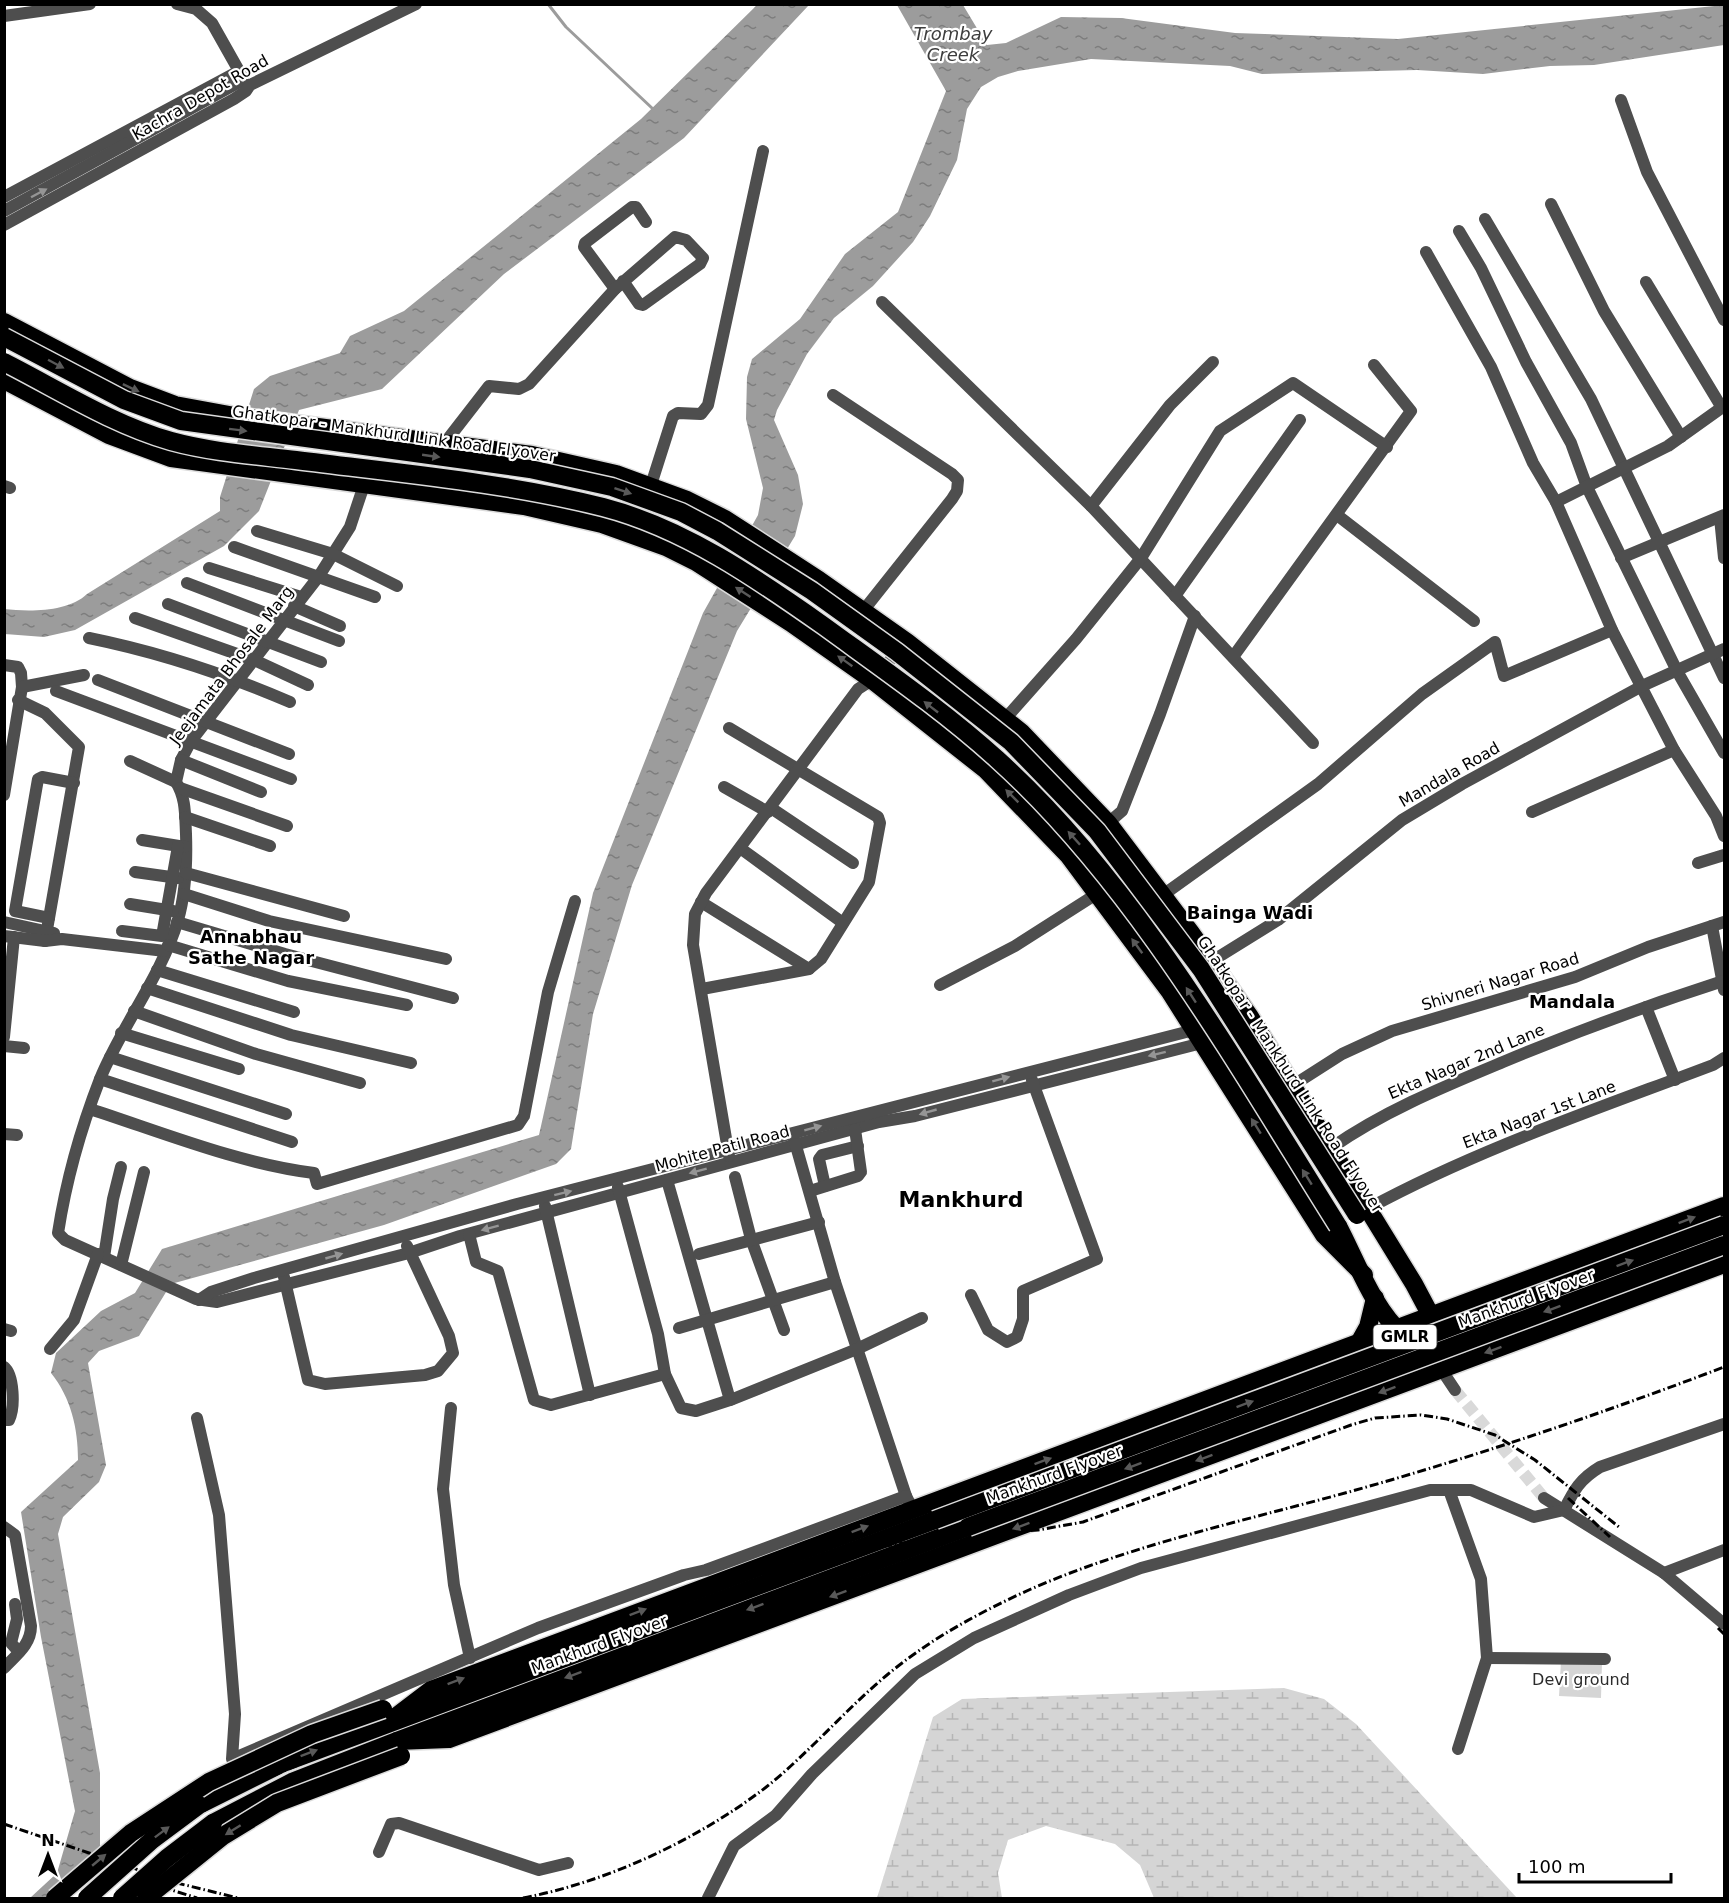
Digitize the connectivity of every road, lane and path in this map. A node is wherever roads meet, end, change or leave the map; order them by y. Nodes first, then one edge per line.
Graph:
1 (90, 4) edge
2 (177, 4) edge
3 (416, 4) edge
4 (4, 16) edge
5 (244, 79) junction
6 (1621, 99) dead end
7 (763, 151) dead end
8 (4, 198) edge
9 (1551, 204) dead end
10 (4, 211) edge
11 (1485, 219) dead end
12 (646, 222) dead end
13 (4, 225) edge
14 (1459, 231) dead end
15 (1426, 252) dead end
16 (1646, 282) dead end
17 (619, 285) junction
18 (882, 302) dead end
19 (1725, 321) edge
20 (4, 322) edge
21 (4, 337) edge
22 (4, 362) edge
23 (1213, 362) dead end
24 (1374, 365) dead end
25 (4, 380) edge
26 (833, 395) dead end
27 (1723, 407) edge
28 (1300, 420) dead end
29 (1682, 437) junction
30 (444, 444) junction
31 (1387, 447) junction
32 (532, 455) junction
33 (1625, 468) junction
34 (364, 485) junction
35 (651, 485) junction
36 (1587, 487) junction
37 (1556, 502) junction
38 (524, 506) junction
39 (1091, 506) junction
40 (1337, 515) junction
41 (1722, 516) edge
42 (256, 531) dead end
43 (1658, 543) junction
44 (234, 547) dead end
45 (333, 554) junction
46 (1138, 555) junction
47 (1621, 558) junction
48 (1725, 558) edge
49 (209, 568) dead end
50 (319, 576) junction
51 (187, 582) dead end
52 (397, 586) dead end
53 (1175, 596) junction
54 (375, 597) dead end
55 (298, 602) junction
56 (168, 604) dead end
57 (863, 611) junction
58 (1195, 616) junction
59 (135, 618) dead end
60 (285, 619) junction
61 (1474, 621) dead end
62 (340, 626) dead end
63 (1612, 630) junction
64 (89, 638) dead end
65 (269, 640) junction
66 (339, 641) dead end
67 (907, 642) junction
68 (1725, 649) edge
69 (1712, 655) junction
70 (1233, 657) junction
71 (254, 660) junction
72 (321, 662) dead end
73 (4, 665) edge
74 (1677, 671) junction
75 (84, 675) dead end
76 (1725, 678) edge
77 (98, 680) dead end
78 (238, 680) junction
79 (872, 680) junction
80 (308, 685) dead end
81 (1642, 687) junction
82 (56, 691) dead end
83 (15, 702) edge
84 (290, 702) dead end
85 (1005, 719) junction
86 (207, 720) junction
87 (729, 728) dead end
88 (8, 740) edge
89 (191, 741) junction
90 (1313, 743) dead end
91 (1674, 750) junction
92 (1725, 753) edge
93 (289, 754) dead end
94 (181, 760) junction
95 (130, 761) dead end
96 (799, 771) junction
97 (291, 779) dead end
98 (74, 783) junction
99 (178, 785) junction
100 (724, 787) dead end
101 (261, 792) dead end
102 (4, 795) edge
103 (769, 810) junction
104 (1533, 812) dead end
105 (185, 817) junction
106 (1108, 823) junction
107 (287, 826) dead end
108 (1725, 836) edge
109 (142, 840) dead end
110 (270, 846) dead end
111 (182, 847) junction
112 (740, 849) junction
113 (1725, 855) edge
114 (853, 863) dead end
115 (1698, 863) dead end
116 (135, 872) dead end
117 (181, 877) junction
118 (1098, 893) junction
119 (184, 894) junction
120 (1163, 895) junction
121 (575, 902) dead end
122 (701, 903) junction
123 (130, 904) dead end
124 (175, 914) junction
125 (344, 916) dead end
126 (4, 922) edge
127 (1725, 922) edge
128 (843, 923) junction
129 (1712, 926) junction
130 (47, 930) junction
131 (122, 932) dead end
132 (146, 934) junction
133 (10, 937) edge
134 (144, 948) junction
135 (167, 948) junction
136 (446, 959) dead end
137 (1212, 961) junction
138 (809, 969) junction
139 (157, 970) junction
140 (1724, 985) edge
141 (940, 986) dead end
142 (147, 988) junction
143 (702, 989) junction
144 (453, 998) dead end
145 (407, 1005) dead end
146 (1646, 1007) junction
147 (134, 1011) junction
148 (1246, 1011) junction
149 (294, 1012) dead end
150 (121, 1033) junction
151 (1198, 1036) junction
152 (4, 1037) edge
153 (4, 1046) edge
154 (24, 1048) dead end
155 (110, 1057) junction
156 (1725, 1058) edge
157 (411, 1063) dead end
158 (239, 1069) dead end
159 (1030, 1072) junction
160 (100, 1079) junction
161 (1675, 1080) junction
162 (360, 1083) dead end
163 (1034, 1085) junction
164 (1292, 1086) junction
165 (966, 1095) junction
166 (90, 1109) junction
167 (286, 1114) dead end
168 (869, 1119) junction
169 (855, 1129) junction
170 (794, 1139) junction
171 (292, 1142) dead end
172 (858, 1146) junction
173 (1331, 1148) junction
174 (729, 1156) junction
175 (121, 1167) dead end
176 (144, 1172) dead end
177 (735, 1177) dead end
178 (616, 1179) junction
179 (667, 1180) junction
180 (825, 1186) junction
181 (810, 1191) junction
182 (620, 1192) junction
183 (542, 1198) junction
184 (511, 1206) junction
185 (1725, 1206) edge
186 (1363, 1211) junction
187 (547, 1213) junction
188 (516, 1221) junction
189 (819, 1222) junction
190 (1725, 1226) edge
191 (469, 1234) junction
192 (403, 1236) junction
193 (751, 1239) junction
194 (1725, 1245) edge
195 (409, 1253) junction
196 (699, 1254) dead end
197 (101, 1256) junction
198 (311, 1262) junction
199 (121, 1264) junction
200 (1725, 1264) edge
201 (282, 1270) junction
202 (1364, 1275) junction
203 (314, 1276) junction
204 (255, 1278) junction
205 (835, 1282) junction
206 (286, 1283) junction
207 (259, 1291) junction
208 (971, 1295) dead end
209 (1375, 1298) junction
210 (200, 1300) junction
211 (773, 1300) junction
212 (1431, 1316) junction
213 (922, 1318) dead end
214 (706, 1320) junction
215 (679, 1328) dead end
216 (1396, 1329) junction
217 (784, 1330) dead end
218 (1359, 1343) junction
219 (50, 1349) dead end
220 (857, 1349) junction
221 (4, 1367) edge
222 (1442, 1369) junction
223 (665, 1374) junction
224 (1455, 1390) tunnel mouth
225 (590, 1395) junction
226 (730, 1400) junction
227 (451, 1408) dead end
228 (197, 1418) dead end
229 (4, 1420) edge
230 (1725, 1424) edge
231 (1449, 1490) junction
232 (1545, 1498) tunnel mouth
233 (909, 1503) junction
234 (1564, 1510) junction
235 (933, 1512) junction
236 (4, 1527) edge
237 (1725, 1550) edge
238 (1664, 1573) junction
239 (706, 1578) junction
240 (15, 1604) dead end
241 (1725, 1624) edge
242 (19, 1652) junction
243 (470, 1658) junction
244 (1487, 1658) junction
245 (1605, 1659) dead end
246 (4, 1668) edge
247 (434, 1698) junction
248 (386, 1715) junction
249 (446, 1731) junction
250 (399, 1748) junction
251 (1458, 1749) dead end
252 (379, 1852) dead end
253 (568, 1863) dead end
254 (55, 1899) edge
255 (87, 1899) edge
256 (122, 1899) edge
257 (146, 1899) edge
258 (708, 1899) edge

1 - 4 street
2 - 5 street
3 - 5 street, Kachra Depot Road
5 - 8 street
10 -> 5 street
5 - 13 street, Kachra Depot Road
6 - 19 street
7 - 35 street
9 - 29 street
11 - 33 street
12 - 17 street
14 - 36 street
15 - 37 street
16 - 27 street
17 - 17 street
17 - 30 street
18 - 39 street
20 -> 30 highway
21 -> 186 highway, Ghatkopar - Mankhurd Link Road Flyover, bridge
202 -> 22 highway, GMLR, bridge
23 - 39 street
24 - 31 street
25 - 34 highway
26 - 57 street
27 - 29 street
28 - 53 street
29 - 33 street
30 - 32 highway
31 - 40 street
31 - 46 street
32 - 35 highway
32 - 38 highway
33 - 36 street
33 - 43 street
34 - 38 highway
34 - 45 street, Jeejamata Bhosale Marg
35 - 57 highway
36 - 37 street
36 - 47 street
37 - 63 street
79 -> 38 highway
39 - 46 street
40 - 61 street
40 - 70 street
41 - 43 street
41 - 48 street
42 - 45 street
43 - 47 street
43 - 69 street
44 - 50 street
45 - 50 street, Jeejamata Bhosale Marg
45 - 52 street
46 - 53 street
46 - 85 street
47 - 74 street
49 - 55 street
50 - 54 street
50 - 55 street, Jeejamata Bhosale Marg
51 - 60 street
53 - 58 street
55 - 60 street, Jeejamata Bhosale Marg
55 - 62 street
56 - 65 street
57 - 67 highway
58 - 70 street
58 - 106 street
59 - 71 street
60 - 65 street, Jeejamata Bhosale Marg
60 - 66 street
63 - 81 street
63 - 120 street
64 - 78 street
65 - 71 street, Jeejamata Bhosale Marg
65 - 72 street
67 - 79 street
67 - 85 highway
68 - 69 street, Mandala Road
69 - 74 street, Mandala Road
69 - 76 street
70 - 90 street
71 - 78 street, Jeejamata Bhosale Marg
71 - 80 street
73 - 83 street
74 - 81 street, Mandala Road
74 - 92 street
75 - 83 street
77 - 86 street
78 - 84 street
78 - 86 street, Jeejamata Bhosale Marg
79 - 96 street
118 -> 79 highway
81 - 91 street
81 - 137 street, Mandala Road
82 - 89 street
83 - 88 street
83 - 98 street
85 - 106 highway
86 - 89 street, Jeejamata Bhosale Marg
86 - 93 street
87 - 96 street
88 - 102 street
89 - 94 street, Jeejamata Bhosale Marg
89 - 97 street
91 - 104 street
91 - 108 street
94 - 99 street, Jeejamata Bhosale Marg
94 - 101 street
95 - 99 street
96 - 103 street
96 - 128 street
98 - 130 street
98 - 130 street
99 - 105 street, Jeejamata Bhosale Marg
99 - 107 street
100 - 103 street
103 - 112 street
103 - 114 street
105 - 110 street
105 - 111 street, Jeejamata Bhosale Marg
106 - 120 highway
109 - 111 street
111 - 117 street, Jeejamata Bhosale Marg
112 - 122 street
112 - 128 street
113 - 115 street
116 - 117 street
117 - 119 street, Jeejamata Bhosale Marg
117 - 124 street
117 - 125 street
118 - 141 street
151 -> 118 highway
119 - 124 street, Jeejamata Bhosale Marg
119 - 136 street
120 - 137 highway
121 - 166 street
122 - 138 street
122 - 143 street
123 - 124 street
124 - 132 street
124 - 135 street, Jeejamata Bhosale Marg
124 - 144 street
126 - 130 street
127 - 129 street, Shivneri Nagar Road
128 - 138 street
129 - 140 street
129 - 164 street, Shivneri Nagar Road
130 - 133 street
130 - 134 street
131 - 132 street
132 - 134 street
133 - 152 street
134 - 135 street
135 - 139 street, Jeejamata Bhosale Marg
135 - 145 street
137 - 148 highway
138 - 143 street
139 - 142 street, Jeejamata Bhosale Marg
139 - 149 street
140 - 146 street, Ekta Nagar 2nd Lane
142 - 147 street, Jeejamata Bhosale Marg
142 - 157 street
143 - 174 street
146 - 161 street
146 - 173 street, Ekta Nagar 2nd Lane
147 - 150 street, Jeejamata Bhosale Marg
147 - 162 street
148 - 151 street, Mohite Patil Road
148 - 164 highway
150 - 155 street, Jeejamata Bhosale Marg
150 - 158 street
151 - 159 street
151 -> 163 street, Mohite Patil Road
202 -> 151 highway
153 - 154 street
155 - 160 street, Jeejamata Bhosale Marg
155 - 167 street
156 - 161 street, Ekta Nagar 1st Lane
159 - 163 street
165 -> 159 street
160 - 166 street, Jeejamata Bhosale Marg
160 - 171 street
161 - 186 street, Ekta Nagar 1st Lane
163 - 165 street, Mohite Patil Road
163 - 208 street
164 - 173 highway
165 - 168 street, Mohite Patil Road
166 - 197 street, Jeejamata Bhosale Marg
168 - 169 street, Mohite Patil Road
170 -> 168 street
169 - 170 street, Mohite Patil Road
169 - 172 street
170 - 174 street, Mohite Patil Road
170 - 181 street
172 - 180 street
172 - 180 street
173 - 186 highway
174 - 178 street
174 -> 179 street, Mohite Patil Road
175 - 197 street
176 - 199 street
177 - 193 street
178 - 182 street
183 -> 178 street
179 - 182 street, Mohite Patil Road
179 - 214 street
180 - 181 street
181 - 189 street
182 - 187 street, Mohite Patil Road
182 - 223 street
183 - 184 street
183 - 187 street
184 - 188 street
184 - 192 street
212 -> 185 highway
186 - 212 highway, Ghatkopar - Mankhurd Link Road Flyover / GMLR
187 - 188 street, Mohite Patil Road
187 - 225 street
188 -> 191 street, Mohite Patil Road
189 - 193 street
189 - 205 street
235 -> 190 highway, Mankhurd Flyover, bridge
191 - 195 street, Mohite Patil Road
191 - 225 street
192 - 195 street
198 -> 192 street
193 - 196 street
193 - 211 street
194 -> 249 highway, Mankhurd Flyover, bridge
195 - 203 street, Mohite Patil Road
195 - 206 street
197 - 199 street, Jeejamata Bhosale Marg
197 - 219 street
198 - 201 street
198 - 203 street
199 - 210 street, Jeejamata Bhosale Marg
200 -> 222 highway
201 - 204 street
201 - 206 street
202 - 209 highway, GMLR
203 - 206 street, Mohite Patil Road
204 - 207 street
204 - 210 street
205 - 211 street
205 - 220 street
206 - 207 street, Mohite Patil Road
207 - 210 street, Mohite Patil Road
209 - 216 highway, GMLR
209 - 218 highway
211 - 214 street
211 - 217 street
212 - 216 highway
212 - 222 highway, GMLR
213 - 220 street
214 - 215 street
214 - 226 street
216 - 218 highway
216 - 222 highway, GMLR
235 -> 218 highway
220 - 226 street
220 - 233 street
221 - 229 street
222 - 224 street
222 -> 249 highway
223 - 225 street
223 - 226 street
227 - 243 street
228 - 243 street
230 - 234 street
231 - 234 street
231 - 244 street
231 - 258 street
232 - 234 street
233 - 235 highway
233 - 239 highway
234 - 238 street
235 - 247 highway, Mankhurd Flyover
236 - 242 street
237 - 238 street
238 - 241 street
239 - 243 street
247 -> 239 highway
240 - 242 street
242 - 246 street
244 - 245 street
244 - 251 street
247 - 248 highway
254 -> 248 highway, bridge
255 -> 248 highway, bridge
249 - 250 highway
250 - 256 highway, bridge
250 -> 257 highway, bridge
252 - 253 street

